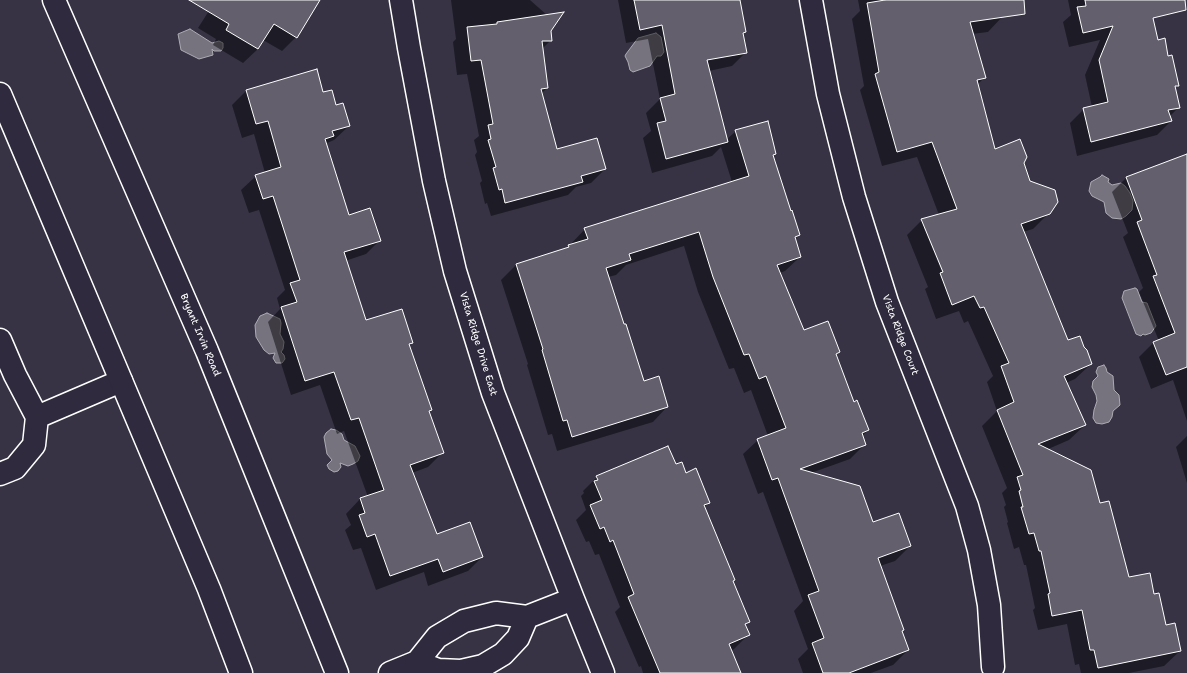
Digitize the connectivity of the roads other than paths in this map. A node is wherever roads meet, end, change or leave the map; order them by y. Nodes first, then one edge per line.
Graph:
1 (54, 0) edge
2 (401, 0) edge
3 (811, 0) edge
4 (0, 94) edge
5 (0, 340) edge
6 (7, 379) edge
7 (121, 381) junction
8 (37, 417) junction
9 (0, 474) edge
10 (573, 599) junction
11 (527, 617) junction
12 (417, 662) junction
13 (995, 671) edge
14 (241, 673) edge
15 (337, 673) edge
16 (390, 673) edge
17 (603, 673) edge

1 - 15 street, Bryant Irvin Road
2 - 10 street, Vista Ridge Drive East
3 - 13 street, Vista Ridge Court
4 - 7 street
5 - 6 street
6 - 8 street
7 - 8 street
7 - 14 street
8 - 9 street
10 - 11 street
10 - 17 street, Vista Ridge Drive East
11 - 12 street
11 - 12 street
12 - 16 street

